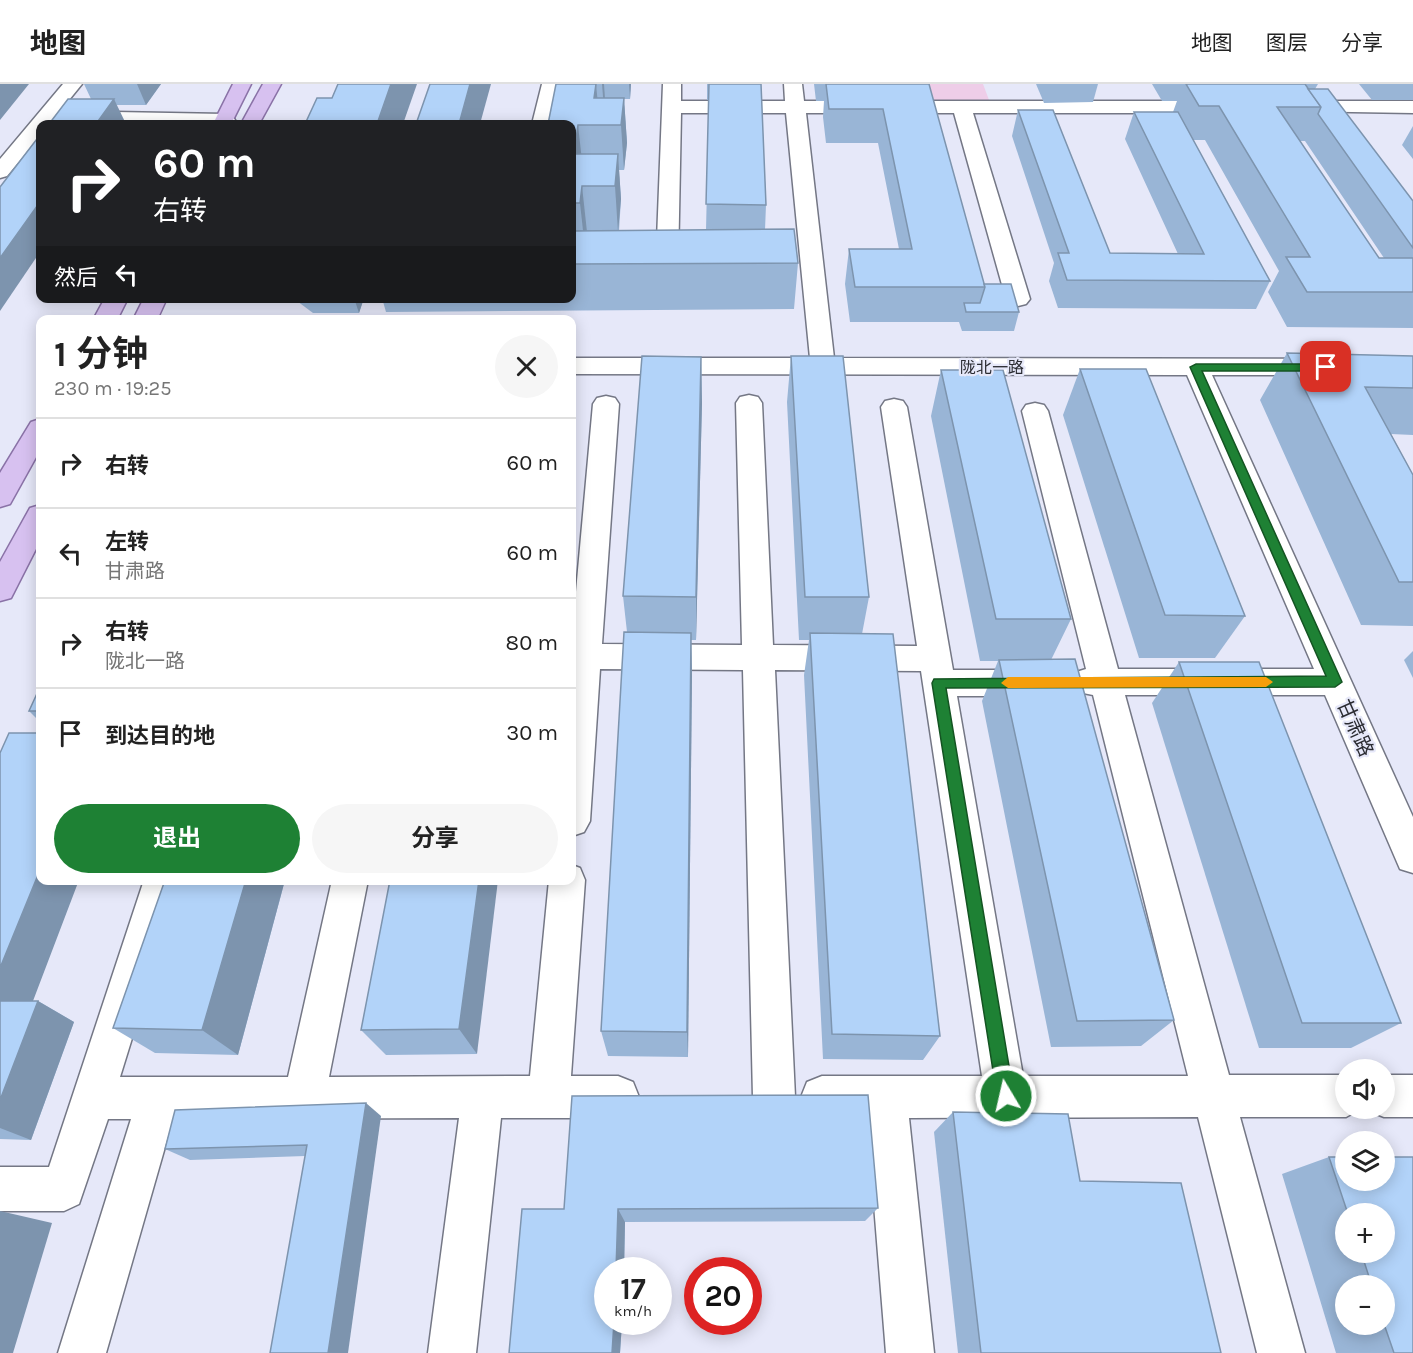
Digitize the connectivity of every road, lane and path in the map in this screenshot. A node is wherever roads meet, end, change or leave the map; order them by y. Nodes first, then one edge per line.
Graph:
1 (73, 84) edge
2 (242, 84) edge
3 (272, 84) edge
4 (551, 84) edge
5 (672, 84) edge
6 (793, 84) edge
7 (672, 107) junction
8 (795, 107) junction
9 (962, 107) junction
10 (1232, 107) edge
11 (1277, 107) edge
12 (1413, 107) edge
13 (45, 117) junction
14 (43, 120) edge
15 (152, 120) edge
16 (225, 120) edge
17 (252, 120) edge
18 (543, 120) edge
19 (36, 128) edge
20 (0, 172) edge
21 (644, 266) edge
22 (1018, 299) edge
23 (576, 366) edge
24 (823, 367) junction
25 (1196, 367) junction
26 (1413, 367) edge
27 (748, 403) dead end
28 (606, 404) dead end
29 (894, 407) dead end
30 (1035, 411) dead end
31 (36, 435) edge
32 (0, 497) edge
33 (36, 522) edge
34 (0, 590) edge
35 (578, 656) edge
36 (758, 657) junction
37 (937, 671) junction
38 (1105, 682) junction
39 (1335, 682) junction
40 (576, 711) edge
41 (1413, 857) edge
42 (161, 885) edge
43 (349, 885) edge
44 (567, 885) edge
45 (1006, 1096) junction
46 (1213, 1096) junction
47 (1335, 1096) edge
48 (1395, 1096) edge
49 (1413, 1096) edge
50 (549, 1097) junction
51 (655, 1097) edge
52 (886, 1097) junction
53 (93, 1098) junction
54 (158, 1098) junction
55 (304, 1098) junction
56 (482, 1098) junction
57 (0, 1189) edge
58 (82, 1353) edge
59 (452, 1353) edge
60 (910, 1353) edge
61 (1281, 1353) edge

1 - 13 street
2 - 16 main road
3 - 17 main road
4 - 18 street
5 - 7 street
6 - 8 street
7 - 8 street
7 - 21 street
8 - 9 street
8 - 24 street
9 - 10 street
9 - 22 street
11 - 12 street
13 - 14 street
13 - 15 street
19 - 20 street
23 - 24 street, 陇北一路
24 - 25 street, 陇北一路
25 - 26 street, 陇北一路
25 - 39 street, 甘肃路
27 - 36 street
28 - 35 street
29 - 37 street
30 - 38 street
31 - 32 main road
33 - 34 main road
35 - 36 street
35 - 40 street
36 - 37 street
36 - 52 street
37 - 38 street
37 - 45 street
38 - 39 street
38 - 46 street
39 - 41 street, 甘肃路
42 - 53 street
43 - 55 street
44 - 50 street
45 - 46 street
45 - 52 street
46 - 47 street
46 - 61 street
48 - 49 street
50 - 51 street
50 - 56 street
52 - 60 street
53 - 54 street
53 - 57 street
54 - 55 street
54 - 58 street
55 - 56 street
56 - 59 street

